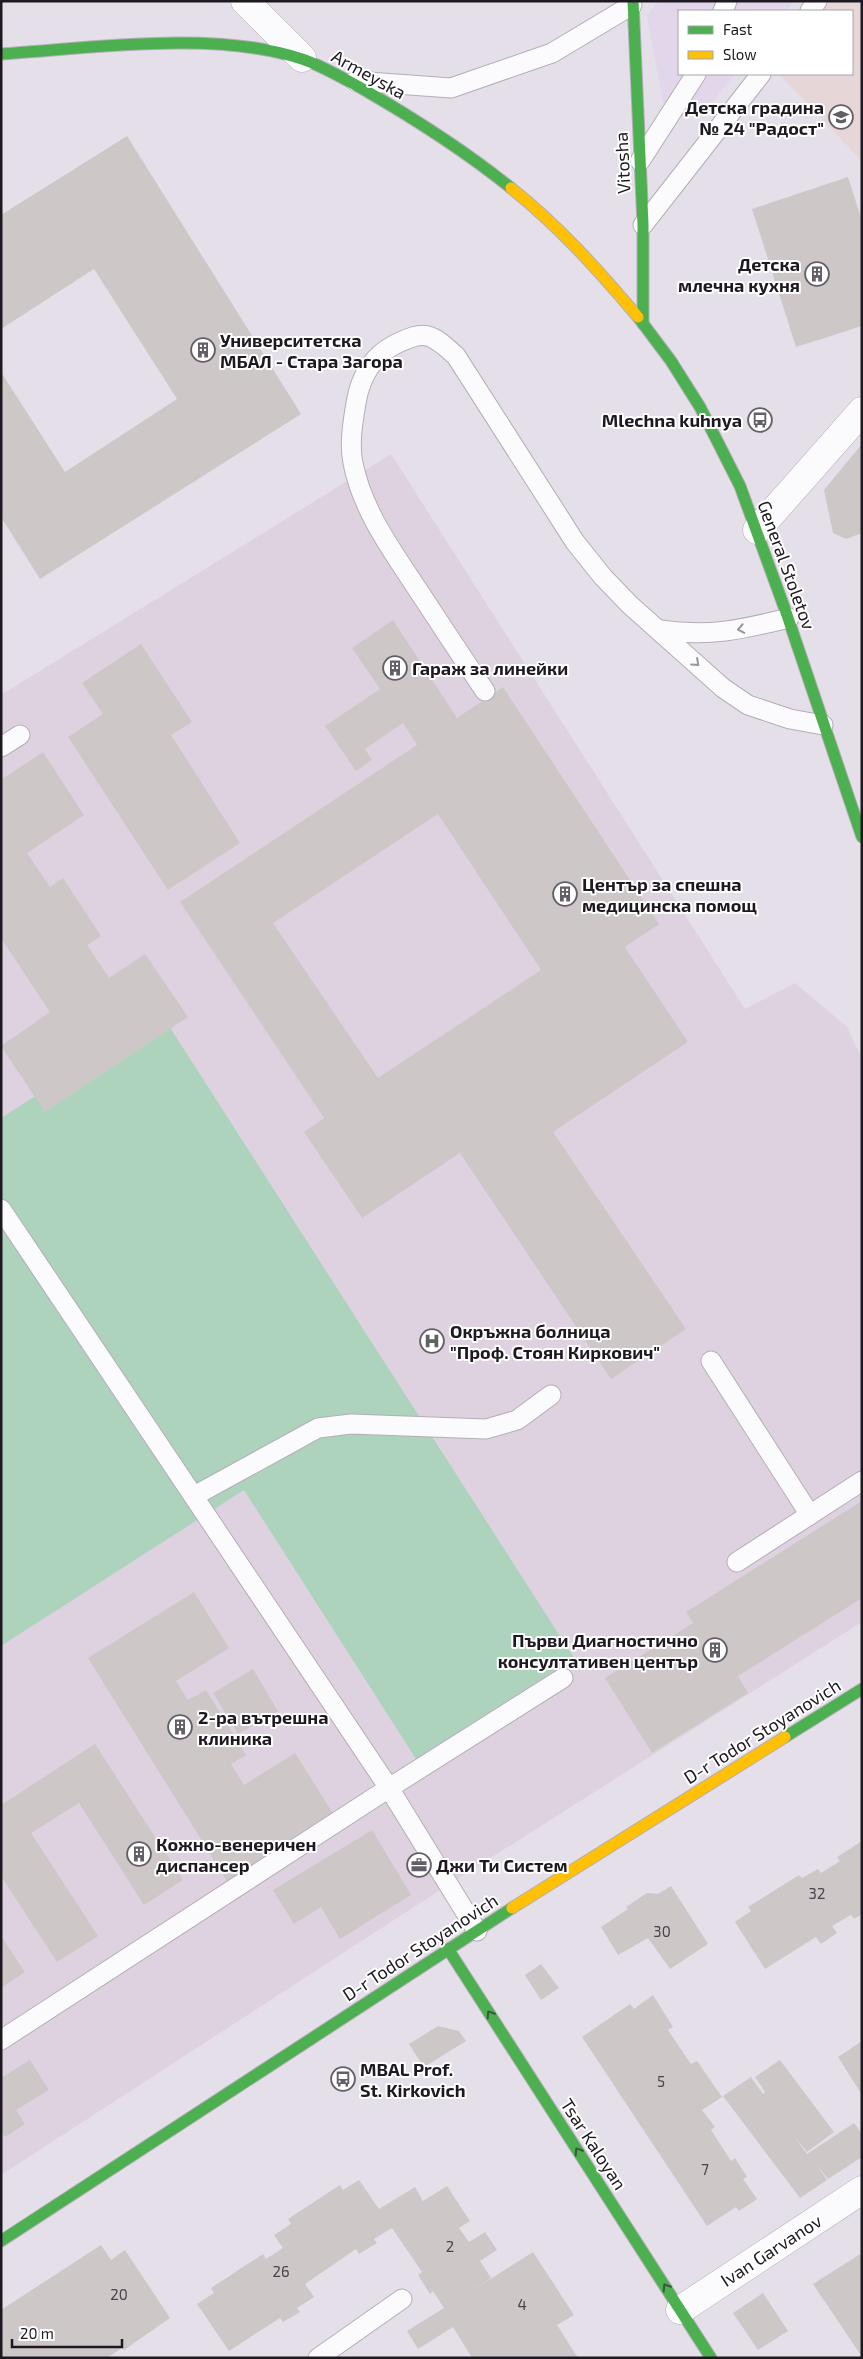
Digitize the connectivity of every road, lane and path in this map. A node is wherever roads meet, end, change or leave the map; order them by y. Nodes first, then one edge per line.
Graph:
1 (245, 1) edge
2 (633, 3) edge
3 (1, 54) edge
4 (302, 58) junction
5 (695, 75) edge
6 (760, 75) edge
7 (348, 81) junction
8 (640, 161) junction
9 (643, 226) junction
10 (643, 324) junction
11 (862, 411) edge
12 (757, 530) junction
13 (788, 618) junction
14 (660, 630) junction
15 (484, 691) dead end
16 (823, 725) junction
17 (20, 735) dead end
18 (1, 747) edge
19 (862, 837) edge
20 (1, 1209) edge
21 (711, 1361) dead end
22 (551, 1395) dead end
23 (862, 1481) edge
24 (194, 1496) junction
25 (810, 1515) junction
26 (737, 1562) dead end
27 (563, 1678) dead end
28 (862, 1689) edge
29 (389, 1788) junction
30 (477, 1931) junction
31 (448, 1949) junction
32 (1, 2040) edge
33 (862, 2190) edge
34 (1, 2242) edge
35 (402, 2299) dead end
36 (680, 2310) junction
37 (318, 2358) edge
38 (711, 2358) edge

1 - 4 street
2 - 7 lane
2 - 8 street, Vitosha
3 - 4 street, Armeyska
4 - 7 street, Armeyska
5 - 8 lane
6 - 9 lane
7 - 10 street, Armeyska
8 - 9 street, Vitosha
9 - 10 street, Vitosha
10 - 12 street, General Stoletov
11 - 12 street
12 - 13 street, General Stoletov
13 -> 14 lane
13 - 16 street, General Stoletov
14 - 15 lane
14 -> 16 lane
16 - 19 street, General Stoletov
17 - 18 lane
20 - 24 lane
21 - 25 lane
22 - 24 lane
23 - 25 lane
24 - 29 lane
25 - 26 lane
27 - 29 lane
28 - 30 street, D-r Todor Stoyanovich
29 - 30 lane
29 - 32 lane
30 - 31 street, D-r Todor Stoyanovich
31 - 34 street, D-r Todor Stoyanovich
36 -> 31 street, Tsar Kaloyan
33 - 36 street, Ivan Garvanov
35 - 37 lane
36 - 38 street, Tsar Kaloyan

